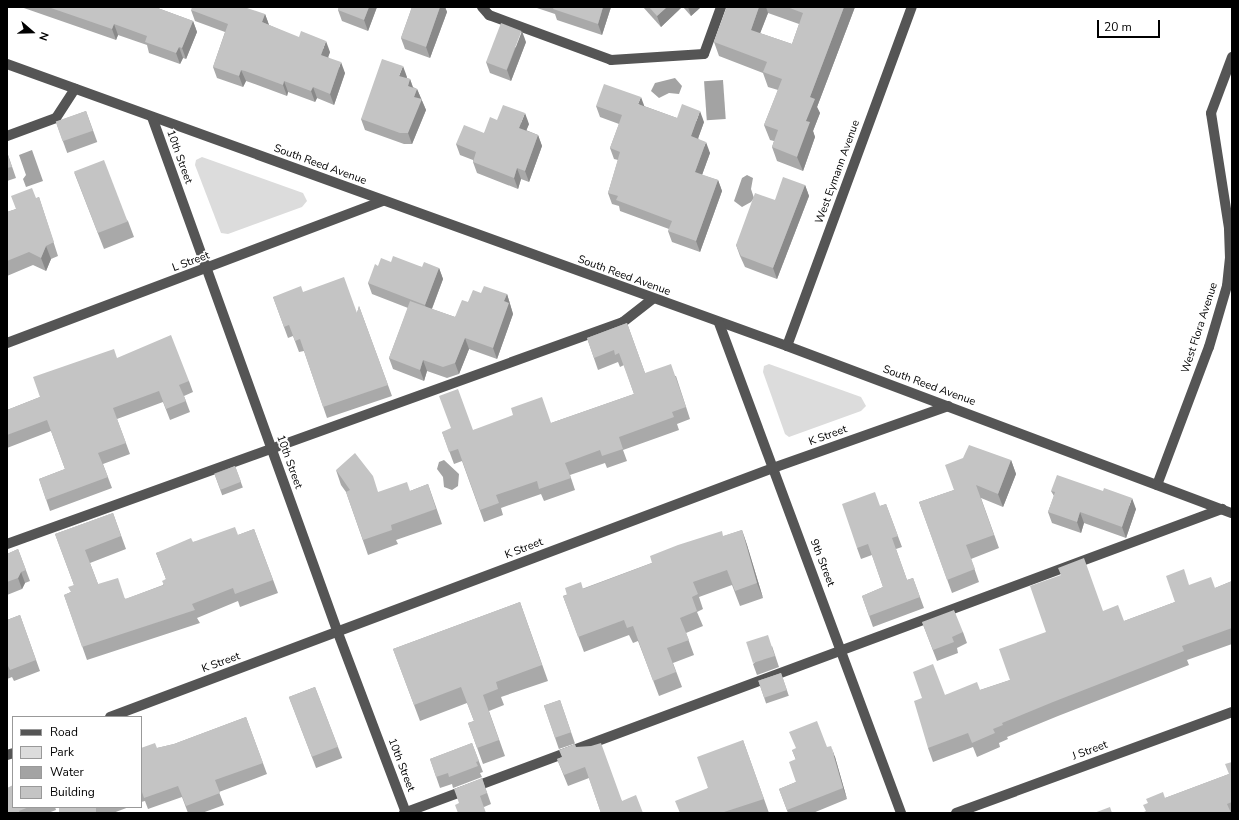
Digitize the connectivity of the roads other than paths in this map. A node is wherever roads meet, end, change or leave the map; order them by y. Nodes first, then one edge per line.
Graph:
1 (482, 7) edge
2 (721, 7) edge
3 (912, 7) edge
4 (1232, 57) edge
5 (7, 64) edge
6 (75, 89) junction
7 (152, 117) junction
8 (7, 136) edge
9 (383, 201) junction
10 (206, 269) junction
11 (652, 299) junction
12 (719, 323) junction
13 (7, 343) edge
14 (787, 346) junction
15 (948, 406) junction
16 (271, 448) junction
17 (773, 468) junction
18 (1158, 485) junction
19 (1227, 511) edge
20 (7, 544) edge
21 (338, 632) junction
22 (842, 650) junction
23 (1232, 712) edge
24 (113, 716) edge
25 (405, 813) edge
26 (901, 813) edge
27 (956, 813) edge

1 - 2 street
3 - 14 street, West Eymann Avenue
4 - 18 street, West Flora Avenue
5 - 6 street, South Reed Avenue
6 - 7 street, South Reed Avenue
6 - 8 street
7 - 9 street, South Reed Avenue
7 - 10 street, 10th Street
9 - 10 street, L Street
9 - 11 street, South Reed Avenue
10 - 13 street, L Street
10 - 16 street, 10th Street
11 - 12 street, South Reed Avenue
11 - 16 street
12 - 14 street, South Reed Avenue
12 - 17 street, 9th Street
14 - 15 street, South Reed Avenue
15 - 17 street, K Street
15 - 18 street, South Reed Avenue
16 - 20 street
16 - 21 street, 10th Street
17 - 21 street, K Street
17 - 22 street, 9th Street
18 - 19 street, South Reed Avenue
19 - 22 street
21 - 24 street, K Street
21 - 25 street, 10th Street
22 - 25 street
22 - 26 street, 9th Street
23 - 27 street, J Street

